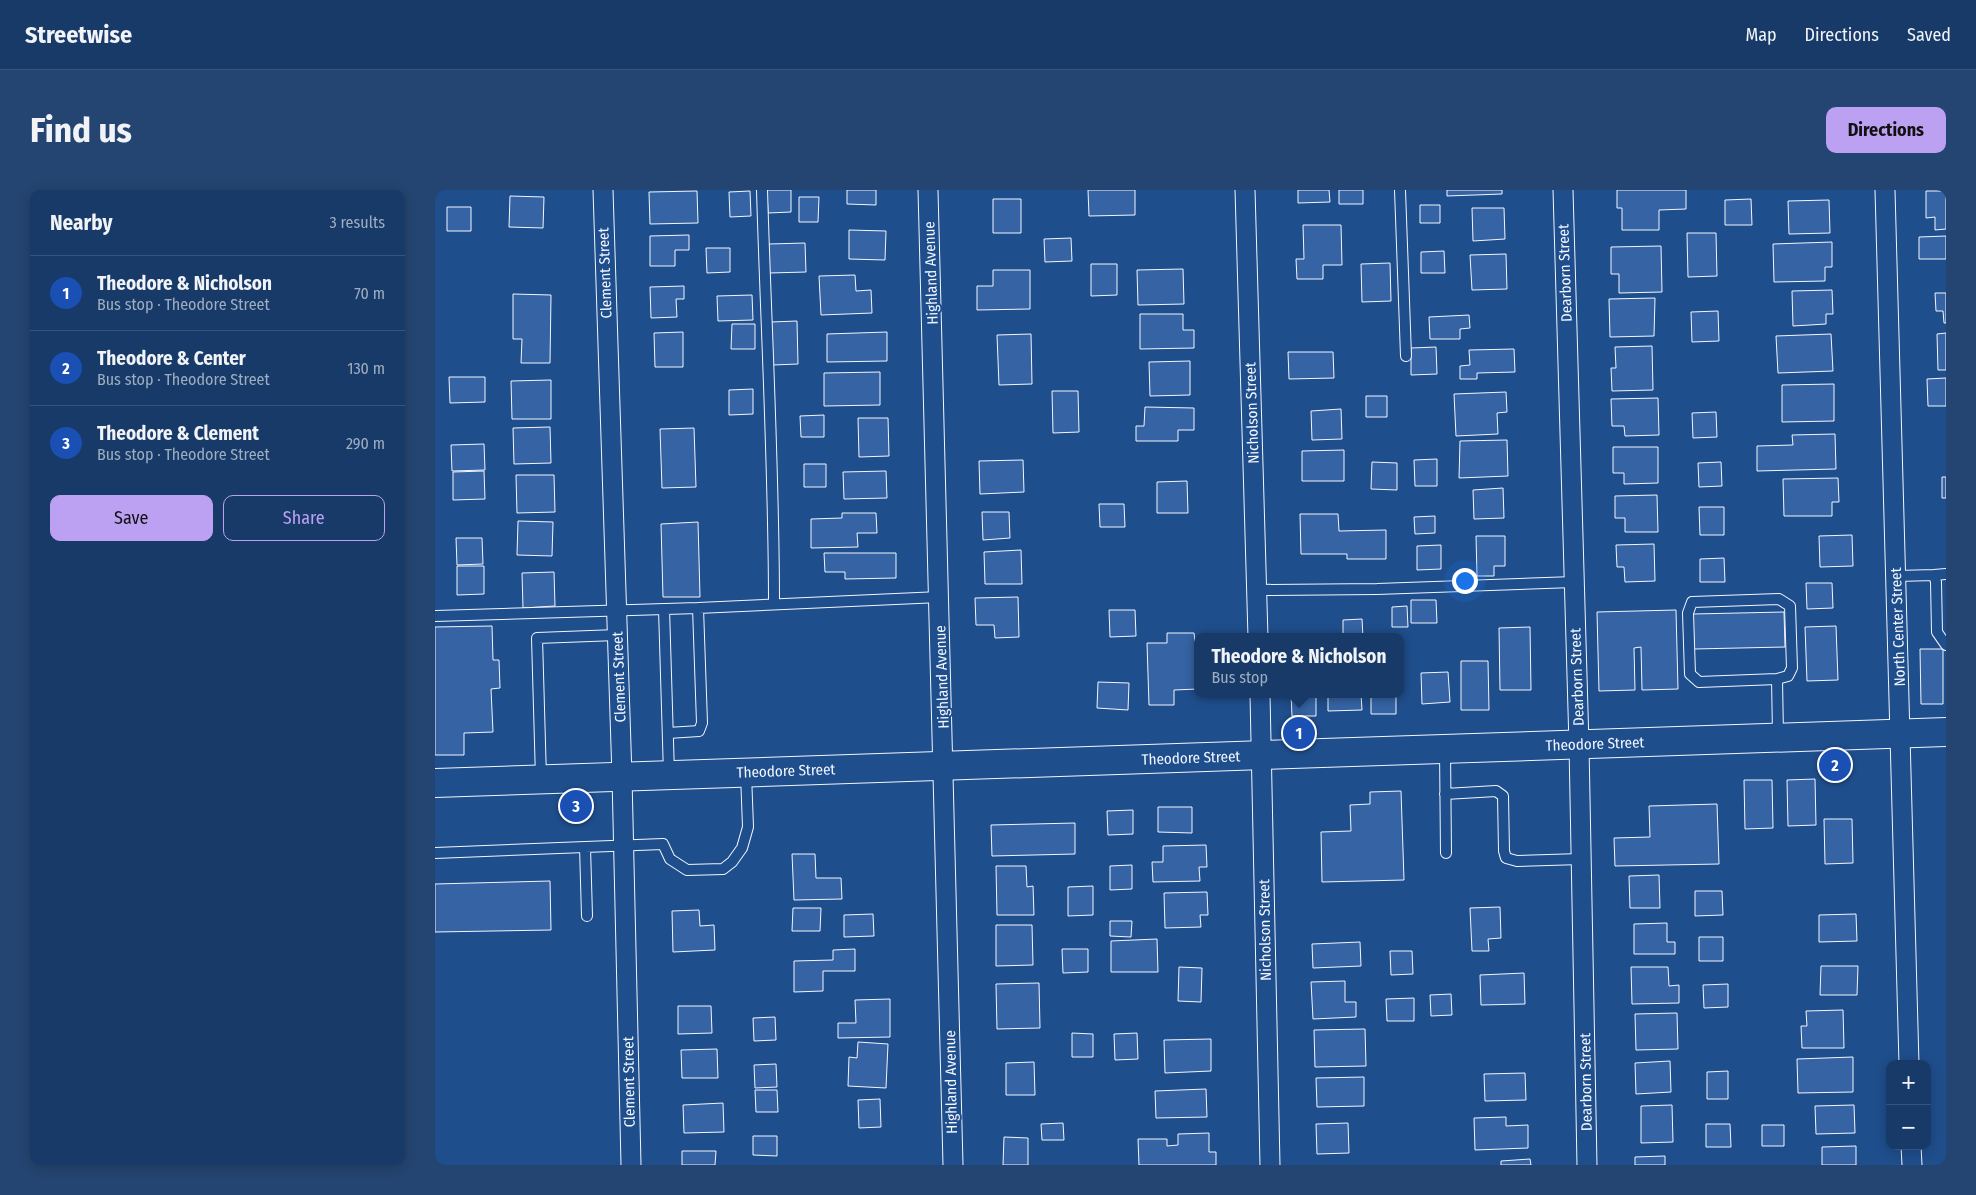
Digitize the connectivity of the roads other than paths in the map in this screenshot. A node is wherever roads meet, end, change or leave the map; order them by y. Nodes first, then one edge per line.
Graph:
1 (603, 190) edge
2 (761, 190) edge
3 (928, 190) edge
4 (1245, 190) edge
5 (1400, 190) edge
6 (1563, 190) edge
7 (1885, 190) edge
8 (1406, 356) dead end
9 (1946, 574) edge
10 (1933, 575) junction
11 (1897, 576) junction
12 (1574, 582) junction
13 (1257, 590) junction
14 (940, 596) junction
15 (774, 604) junction
16 (698, 608) junction
17 (664, 609) junction
18 (617, 611) junction
19 (435, 616) edge
20 (1258, 633) edge
21 (617, 635) junction
22 (1946, 645) edge
23 (1777, 679) junction
24 (1260, 698) edge
25 (1946, 732) edge
26 (668, 733) junction
27 (1901, 734) junction
28 (1778, 738) junction
29 (1579, 745) junction
30 (1445, 749) junction
31 (1262, 755) junction
32 (944, 766) junction
33 (746, 773) junction
34 (669, 775) junction
35 (622, 776) junction
36 (541, 779) junction
37 (435, 783) edge
38 (1445, 794) junction
39 (623, 846) junction
40 (585, 847) junction
41 (435, 853) edge
42 (1446, 853) dead end
43 (1581, 859) junction
44 (587, 916) dead end
45 (1909, 1060) edge
46 (1911, 1150) edge
47 (631, 1165) edge
48 (953, 1165) edge
49 (1270, 1165) edge
50 (1587, 1165) edge
51 (1912, 1165) edge

1 - 18 street, Clement Street
2 - 15 lane
3 - 14 street, Highland Avenue
4 - 13 street, Nicholson Street
5 - 8 lane
6 - 12 street, Dearborn Street
7 - 11 street, North Center Street
9 - 10 lane
10 - 11 lane
10 - 22 lane
11 - 27 street, North Center Street
12 - 13 lane
12 - 29 street, Dearborn Street
13 - 20 street, Nicholson Street
14 - 15 lane
14 - 32 street, Highland Avenue
15 - 16 lane
16 - 17 lane
16 - 26 lane
17 - 18 lane
17 - 26 lane
18 - 19 lane
18 - 21 street, Clement Street
21 - 35 street, Clement Street
21 - 36 lane
23 - 23 lane
23 - 28 lane
24 - 31 street, Nicholson Street
25 - 27 main road, Theodore Street
26 - 34 lane
27 - 28 main road, Theodore Street
27 - 45 street, North Center Street
28 - 29 main road, Theodore Street
29 - 30 main road, Theodore Street
29 - 43 street, Dearborn Street
30 - 31 main road, Theodore Street
30 - 38 lane
31 - 32 main road, Theodore Street
31 - 49 street, Nicholson Street
32 - 33 main road, Theodore Street
32 - 48 street, Highland Avenue
33 - 34 main road, Theodore Street
33 - 39 lane
34 - 35 main road, Theodore Street
35 - 36 main road, Theodore Street
35 - 39 street, Clement Street
36 - 37 main road, Theodore Street
38 - 42 lane
38 - 43 lane
39 - 40 lane
39 - 47 street, Clement Street
40 - 41 lane
40 - 44 lane
43 - 50 street, Dearborn Street
46 - 51 street

